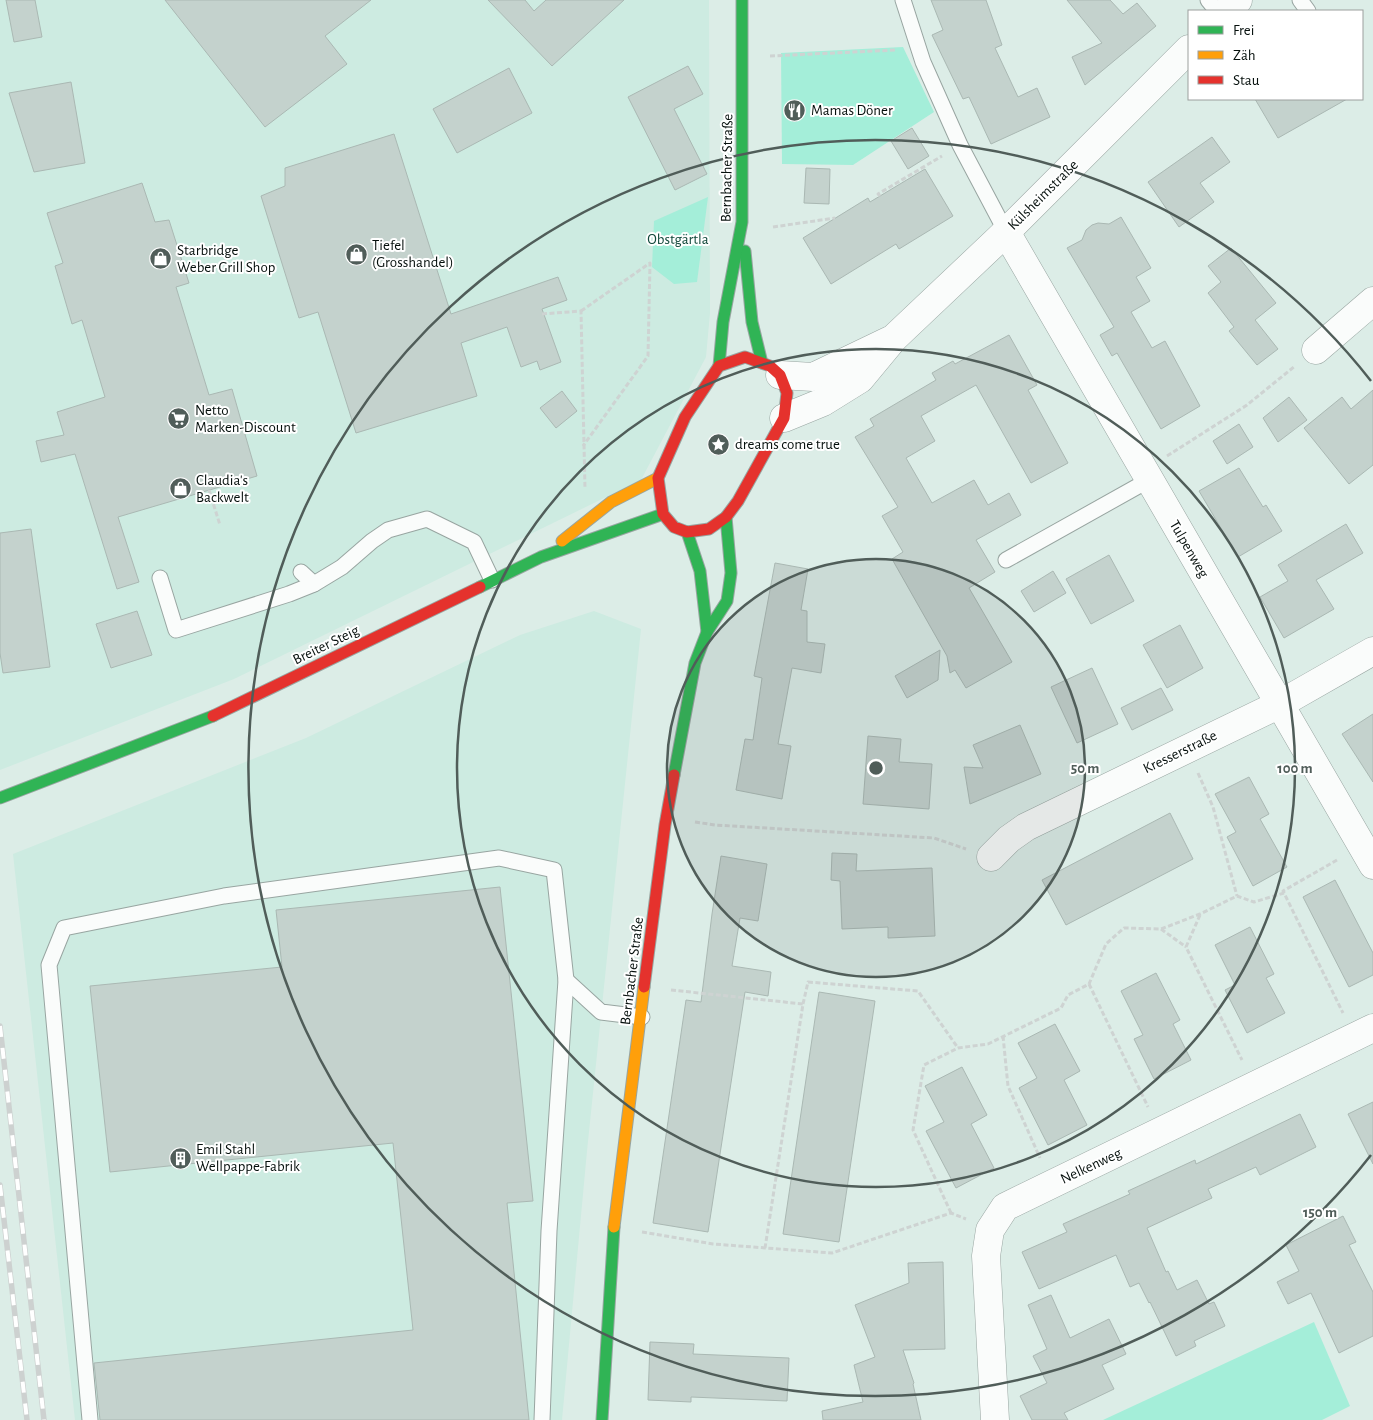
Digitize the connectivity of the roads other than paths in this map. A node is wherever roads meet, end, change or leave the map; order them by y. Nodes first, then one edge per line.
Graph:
1 (742, 0) edge
2 (903, 0) edge
3 (1208, 0) edge
4 (1238, 0) edge
5 (1216, 10) edge
6 (1228, 10) edge
7 (1188, 50) edge
8 (742, 222) junction
9 (1006, 232) junction
10 (1373, 301) edge
11 (894, 338) junction
12 (1316, 350) road end
13 (720, 366) junction
14 (771, 369) junction
15 (784, 418) junction
16 (1146, 475) junction
17 (658, 478) junction
18 (663, 514) junction
19 (726, 516) junction
20 (687, 532) junction
21 (541, 557) junction
22 (1006, 560) dead end
23 (301, 572) dead end
24 (160, 578) dead end
25 (492, 580) junction
26 (314, 584) junction
27 (707, 632) junction
28 (1373, 651) edge
29 (1280, 704) junction
30 (0, 798) edge
31 (1367, 855) edge
32 (992, 857) road end
33 (566, 980) junction
34 (642, 1017) junction
35 (1364, 1033) edge
36 (90, 1420) edge
37 (542, 1420) edge
38 (602, 1420) edge
39 (995, 1420) edge

1 - 8 street, Bernbacher Straße
2 - 9 lane
3 - 5 lane
4 - 6 street
7 - 9 street, Külsheimstraße
8 - 13 street, Bernbacher Straße
8 - 14 street
9 - 11 street, Külsheimstraße
9 - 16 street, Tulpenweg
10 - 12 street
11 - 14 street, Külsheimstraße
11 - 15 street, Külsheimstraße
13 - 14 street
13 - 17 street
14 - 15 street
15 - 19 street
16 - 22 lane
16 - 29 street, Tulpenweg
17 - 18 street
17 - 21 street
18 - 20 street
18 - 21 street, Breiter Steig
19 - 20 street
19 - 27 street
20 - 27 street, Bernbacher Straße
21 - 25 street, Breiter Steig
23 - 26 lane
24 - 26 lane
25 - 26 lane
25 - 30 street, Breiter Steig
27 - 34 street, Bernbacher Straße
28 - 29 street, Kresserstraße
29 - 31 street, Tulpenweg
29 - 32 street, Kresserstraße
33 - 34 lane
33 - 36 lane
33 - 37 lane
34 - 38 street, Bernbacher Straße
35 - 39 street, Nelkenweg

